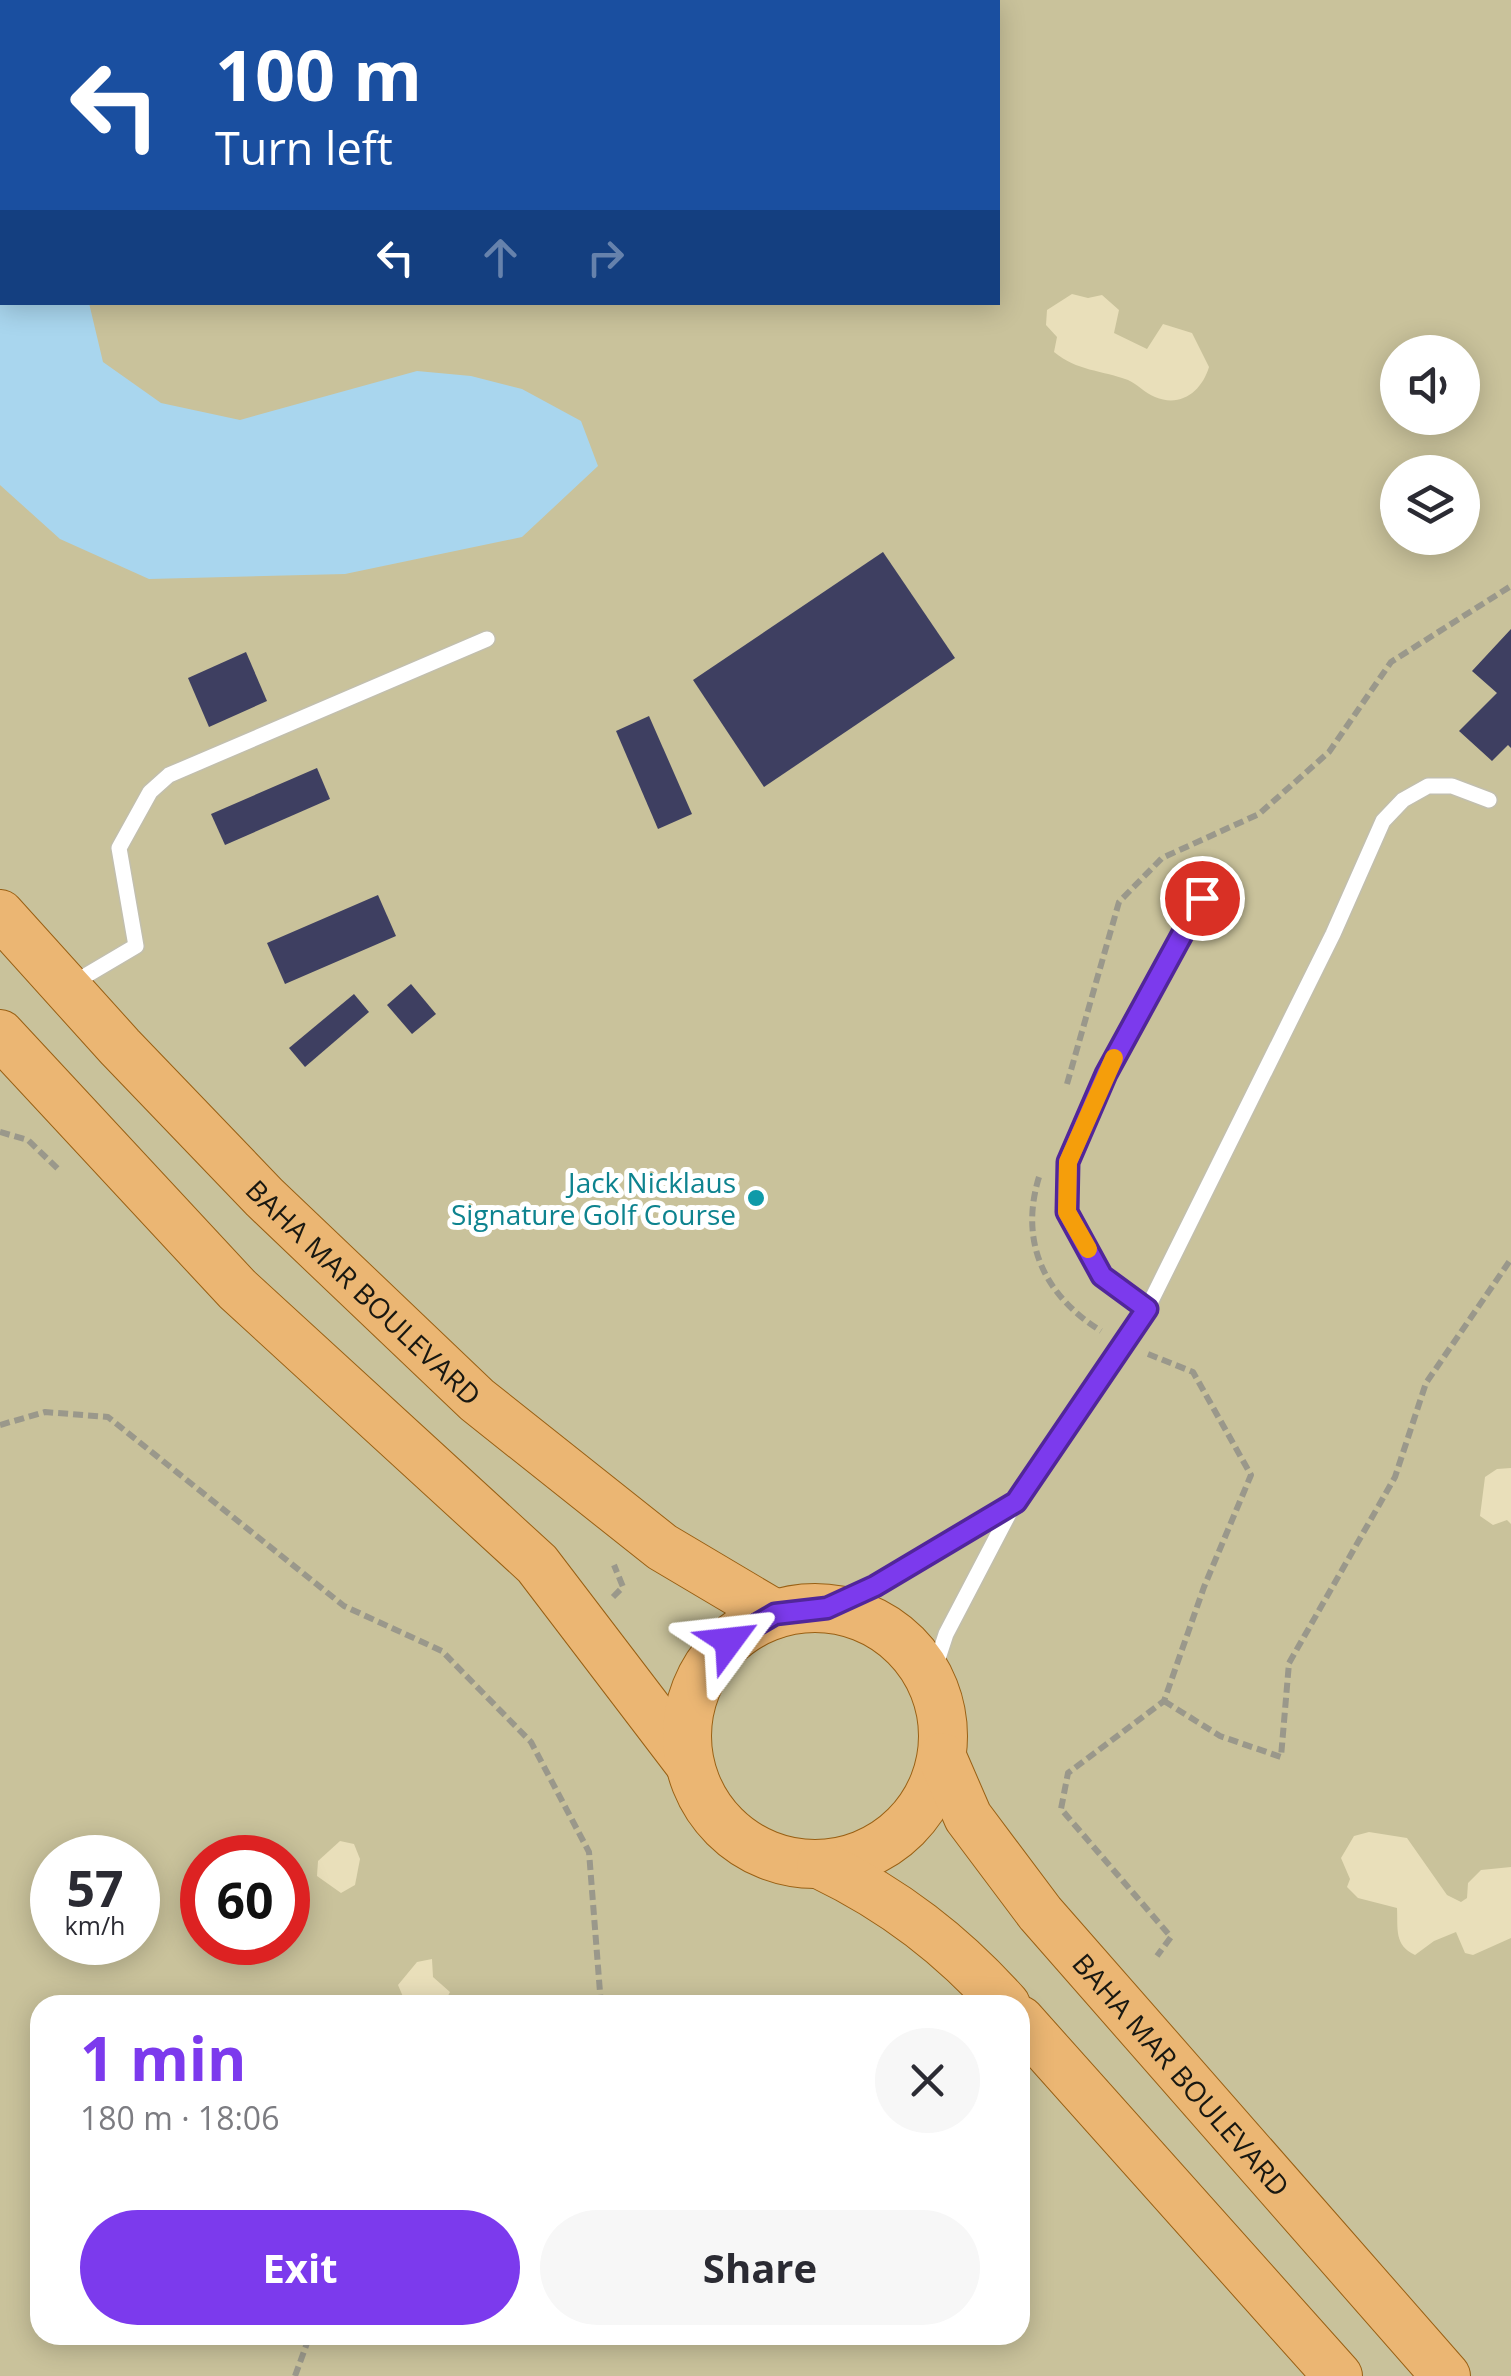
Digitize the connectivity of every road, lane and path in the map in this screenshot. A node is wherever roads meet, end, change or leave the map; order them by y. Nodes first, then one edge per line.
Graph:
1 (1511, 586) edge
2 (487, 638) dead end
3 (1489, 800) dead end
4 (1202, 898) dead end
5 (0, 914) edge
6 (67, 986) junction
7 (0, 1034) edge
8 (1063, 1098) dead end
9 (0, 1132) edge
10 (58, 1170) dead end
11 (1040, 1173) dead end
12 (1511, 1259) edge
13 (1147, 1309) junction
14 (1123, 1344) junction
15 (0, 1425) edge
16 (1016, 1502) junction
17 (638, 1528) junction
18 (827, 1608) junction
19 (775, 1614) junction
20 (585, 1626) junction
21 (931, 1680) junction
22 (1164, 1701) junction
23 (942, 1756) junction
24 (688, 1762) junction
25 (821, 1866) junction
26 (1157, 1956) dead end
27 (600, 1995) edge
28 (997, 1995) edge
29 (1030, 2031) edge
30 (306, 2345) edge
31 (295, 2376) edge
32 (1338, 2376) edge
33 (1446, 2376) edge

1 - 8 path
2 - 6 lane
3 - 13 lane
4 - 13 lane
5 - 6 main road, BAHA MAR BOULEVARD
6 - 17 main road, BAHA MAR BOULEVARD
7 - 20 main road
9 - 10 path
11 - 14 path
12 - 22 path
13 - 14 lane
14 - 16 lane
14 - 22 path
15 - 27 path
16 - 18 lane
16 - 21 lane
17 - 19 main road, BAHA MAR BOULEVARD
17 - 20 path
18 - 19 main road
18 - 21 main road
19 - 24 main road
20 - 24 main road
21 - 23 main road
22 - 26 path
23 - 25 main road
23 - 33 main road, BAHA MAR BOULEVARD
24 - 25 main road
25 - 28 main road
29 - 32 main road
30 - 31 path

